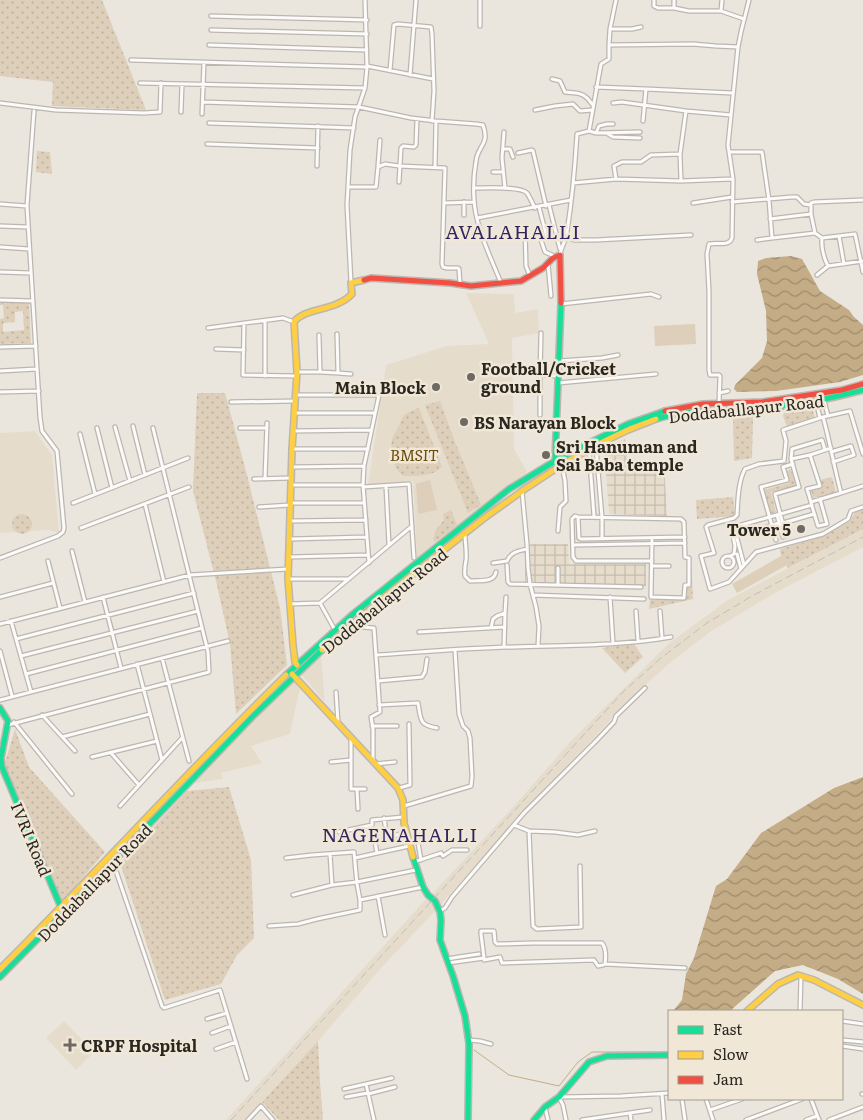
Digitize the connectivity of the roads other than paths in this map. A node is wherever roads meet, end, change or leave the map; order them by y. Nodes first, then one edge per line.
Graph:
1 (365, 0) edge
2 (416, 0) edge
3 (480, 0) edge
4 (616, 0) edge
5 (654, 0) edge
6 (674, 0) edge
7 (722, 0) edge
8 (749, 0) edge
9 (674, 8) junction
10 (721, 11) junction
11 (211, 16) dead end
12 (744, 19) junction
13 (366, 20) junction
14 (414, 25) junction
15 (480, 26) dead end
16 (610, 28) junction
17 (641, 28) dead end
18 (211, 30) dead end
19 (367, 34) junction
20 (209, 45) dead end
21 (609, 45) junction
22 (738, 47) junction
23 (367, 50) junction
24 (130, 60) dead end
25 (204, 62) junction
26 (367, 66) junction
27 (390, 70) junction
28 (410, 74) junction
29 (433, 79) junction
30 (552, 79) dead end
31 (140, 83) dead end
32 (161, 83) junction
33 (182, 84) junction
34 (203, 84) junction
35 (596, 87) junction
36 (365, 88) junction
37 (646, 89) junction
38 (733, 93) junction
39 (203, 102) junction
40 (613, 102) dead end
41 (0, 103) edge
42 (644, 105) junction
43 (359, 106) junction
44 (593, 106) junction
45 (535, 110) dead end
46 (592, 110) junction
47 (34, 111) dead end
48 (686, 111) junction
49 (181, 112) dead end
50 (202, 114) dead end
51 (731, 115) junction
52 (418, 119) junction
53 (643, 120) dead end
54 (434, 121) junction
55 (209, 123) dead end
56 (613, 124) dead end
57 (318, 126) junction
58 (354, 128) junction
59 (589, 131) junction
60 (504, 132) dead end
61 (640, 132) dead end
62 (596, 133) junction
63 (608, 133) junction
64 (640, 138) dead end
65 (380, 140) dead end
66 (207, 144) dead end
67 (318, 148) junction
68 (503, 149) junction
69 (728, 152) junction
70 (518, 153) dead end
71 (680, 154) junction
72 (512, 157) dead end
73 (317, 166) dead end
74 (399, 166) junction
75 (378, 167) junction
76 (435, 167) junction
77 (493, 172) dead end
78 (503, 172) junction
79 (616, 179) junction
80 (733, 179) junction
81 (681, 181) junction
82 (398, 182) dead end
83 (573, 183) junction
84 (348, 187) junction
85 (474, 188) junction
86 (505, 188) junction
87 (732, 199) junction
88 (571, 200) junction
89 (769, 200) junction
90 (863, 200) edge
91 (464, 202) junction
92 (474, 202) junction
93 (444, 203) junction
94 (692, 203) dead end
95 (0, 204) edge
96 (548, 205) junction
97 (811, 205) junction
98 (27, 206) junction
99 (537, 207) junction
100 (811, 214) junction
101 (464, 215) dead end
102 (477, 218) junction
103 (770, 219) junction
104 (0, 226) edge
105 (28, 227) junction
106 (526, 228) dead end
107 (815, 234) junction
108 (691, 235) dead end
109 (557, 236) junction
110 (839, 236) junction
111 (566, 238) junction
112 (772, 238) junction
113 (822, 238) junction
114 (541, 240) dead end
115 (757, 240) dead end
116 (0, 247) edge
117 (29, 249) junction
118 (560, 252) junction
119 (554, 258) junction
120 (862, 261) edge
121 (548, 263) junction
122 (844, 264) junction
123 (828, 266) junction
124 (0, 272) edge
125 (863, 272) edge
126 (31, 273) junction
127 (530, 276) junction
128 (817, 276) dead end
129 (351, 283) junction
130 (501, 284) junction
131 (460, 285) junction
132 (551, 296) dead end
133 (659, 297) dead end
134 (0, 300) edge
135 (33, 301) junction
136 (561, 304) junction
137 (265, 320) junction
138 (294, 322) junction
139 (244, 323) junction
140 (208, 328) dead end
141 (540, 333) dead end
142 (337, 334) dead end
143 (320, 335) dead end
144 (36, 346) junction
145 (0, 347) edge
146 (216, 349) dead end
147 (244, 350) junction
148 (618, 355) dead end
149 (559, 361) junction
150 (37, 369) junction
151 (0, 371) edge
152 (320, 372) junction
153 (338, 373) junction
154 (297, 374) junction
155 (351, 374) dead end
156 (656, 374) dead end
157 (540, 375) junction
158 (265, 376) junction
159 (558, 376) junction
160 (558, 383) junction
161 (863, 384) edge
162 (863, 390) edge
163 (38, 391) junction
164 (728, 391) dead end
165 (0, 392) edge
166 (719, 393) junction
167 (295, 398) junction
168 (824, 400) junction
169 (816, 401) junction
170 (231, 402) dead end
171 (719, 404) junction
172 (294, 413) junction
173 (375, 413) junction
174 (540, 415) dead end
175 (828, 416) junction
176 (822, 418) junction
177 (267, 423) dead end
178 (133, 426) dead end
179 (115, 427) dead end
180 (97, 428) dead end
181 (153, 428) dead end
182 (240, 428) dead end
183 (267, 428) junction
184 (371, 430) junction
185 (293, 431) junction
186 (80, 434) dead end
187 (596, 446) junction
188 (292, 449) junction
189 (368, 449) junction
190 (589, 450) junction
191 (825, 450) junction
192 (831, 450) junction
193 (863, 454) edge
194 (810, 455) junction
195 (188, 458) dead end
196 (791, 460) junction
197 (555, 461) junction
198 (833, 462) junction
199 (793, 464) junction
200 (364, 466) junction
201 (560, 466) junction
202 (292, 467) junction
203 (163, 468) junction
204 (145, 475) junction
205 (292, 478) junction
206 (254, 479) dead end
207 (265, 479) junction
208 (130, 481) junction
209 (291, 485) junction
210 (363, 486) junction
211 (386, 486) junction
212 (863, 486) edge
213 (189, 487) dead end
214 (112, 488) junction
215 (522, 491) junction
216 (841, 492) junction
217 (95, 494) junction
218 (170, 495) junction
219 (820, 499) junction
220 (364, 502) junction
221 (74, 503) dead end
222 (811, 503) junction
223 (145, 504) junction
224 (291, 504) junction
225 (260, 507) dead end
226 (863, 507) edge
227 (814, 514) junction
228 (779, 515) junction
229 (594, 516) junction
230 (578, 517) junction
231 (602, 517) junction
232 (770, 517) junction
233 (366, 520) junction
234 (290, 521) junction
235 (781, 523) junction
236 (742, 525) junction
237 (772, 525) junction
238 (412, 526) junction
239 (81, 528) dead end
240 (734, 528) junction
241 (558, 531) dead end
242 (464, 534) junction
243 (367, 537) junction
244 (685, 537) junction
245 (652, 538) junction
246 (290, 539) junction
247 (602, 539) junction
248 (776, 540) dead end
249 (684, 543) junction
250 (652, 544) junction
251 (573, 545) junction
252 (389, 546) junction
253 (527, 549) junction
254 (72, 552) dead end
255 (737, 554) dead end
256 (368, 555) junction
257 (730, 556) junction
258 (289, 557) junction
259 (0, 558) edge
260 (414, 558) dead end
261 (48, 561) dead end
262 (652, 561) junction
263 (368, 563) junction
264 (493, 563) dead end
265 (507, 565) dead end
266 (652, 566) junction
267 (669, 566) dead end
268 (743, 567) junction
269 (558, 568) dead end
270 (289, 569) junction
271 (496, 572) dead end
272 (190, 575) junction
273 (288, 579) junction
274 (349, 579) junction
275 (164, 582) junction
276 (54, 583) junction
277 (530, 584) junction
278 (558, 585) junction
279 (641, 587) dead end
280 (194, 593) junction
281 (533, 595) junction
282 (0, 597) edge
283 (103, 597) junction
284 (506, 597) dead end
285 (610, 598) junction
286 (644, 599) dead end
287 (85, 602) junction
288 (290, 604) junction
289 (320, 604) junction
290 (60, 608) junction
291 (636, 610) dead end
292 (198, 611) junction
293 (660, 611) dead end
294 (505, 613) junction
295 (108, 615) junction
296 (11, 621) junction
297 (0, 624) edge
298 (348, 626) junction
299 (505, 627) junction
300 (202, 628) junction
301 (491, 628) junction
302 (335, 630) junction
303 (419, 632) dead end
304 (112, 633) junction
305 (671, 636) dead end
306 (662, 638) junction
307 (16, 639) junction
308 (228, 641) dead end
309 (638, 641) junction
310 (613, 643) junction
311 (207, 646) junction
312 (538, 646) junction
313 (504, 647) junction
314 (117, 650) junction
315 (455, 650) junction
316 (0, 651) edge
317 (376, 655) junction
318 (21, 656) junction
319 (162, 658) junction
320 (427, 659) dead end
321 (137, 664) junction
322 (299, 667) junction
323 (121, 668) junction
324 (292, 673) junction
325 (26, 674) junction
326 (378, 681) junction
327 (168, 682) junction
328 (645, 688) dead end
329 (144, 689) junction
330 (31, 692) junction
331 (336, 692) dead end
332 (12, 696) junction
333 (0, 700) edge
334 (380, 705) junction
335 (0, 708) edge
336 (150, 714) junction
337 (42, 715) junction
338 (14, 722) junction
339 (8, 724) junction
340 (338, 724) junction
341 (409, 724) dead end
342 (372, 726) junction
343 (397, 726) dead end
344 (437, 728) dead end
345 (62, 737) junction
346 (183, 738) junction
347 (351, 739) junction
348 (157, 741) junction
349 (75, 751) dead end
350 (111, 752) junction
351 (92, 757) dead end
352 (162, 760) junction
353 (189, 760) dead end
354 (351, 760) junction
355 (331, 762) dead end
356 (395, 762) dead end
357 (374, 763) junction
358 (139, 785) junction
359 (398, 788) junction
360 (357, 789) junction
361 (365, 789) dead end
362 (72, 794) dead end
363 (120, 806) dead end
364 (404, 806) junction
365 (358, 809) dead end
366 (404, 817) junction
367 (384, 818) junction
368 (514, 825) junction
369 (416, 830) dead end
370 (529, 831) junction
371 (595, 831) dead end
372 (339, 832) dead end
373 (406, 832) junction
374 (387, 838) junction
375 (410, 846) junction
376 (467, 850) dead end
377 (377, 853) junction
378 (330, 854) junction
379 (286, 858) dead end
380 (355, 858) junction
381 (421, 860) junction
382 (113, 862) junction
383 (414, 862) junction
384 (580, 866) dead end
385 (416, 870) junction
386 (356, 882) junction
387 (332, 885) junction
388 (423, 887) junction
389 (293, 895) dead end
390 (378, 896) junction
391 (360, 900) junction
392 (64, 910) junction
393 (440, 912) junction
394 (269, 926) dead end
395 (385, 935) dead end
396 (458, 956) junction
397 (484, 958) junction
398 (448, 961) junction
399 (460, 962) junction
400 (605, 964) junction
401 (685, 968) dead end
402 (0, 969) edge
403 (801, 976) junction
404 (0, 977) edge
405 (863, 1005) edge
406 (748, 1010) edge
407 (800, 1010) edge
408 (227, 1013) junction
409 (207, 1019) dead end
410 (843, 1020) edge
411 (863, 1024) edge
412 (231, 1026) junction
413 (212, 1033) dead end
414 (468, 1040) junction
415 (843, 1040) edge
416 (236, 1042) junction
417 (863, 1042) edge
418 (491, 1044) dead end
419 (843, 1046) edge
420 (216, 1049) dead end
421 (863, 1049) edge
422 (668, 1055) edge
423 (392, 1078) dead end
424 (247, 1079) dead end
425 (366, 1084) junction
426 (395, 1087) dead end
427 (344, 1089) dead end
428 (668, 1093) edge
429 (368, 1094) junction
430 (662, 1094) junction
431 (346, 1097) dead end
432 (559, 1097) junction
433 (682, 1100) edge
434 (706, 1100) edge
435 (739, 1100) edge
436 (799, 1100) edge
437 (811, 1100) edge
438 (546, 1107) junction
439 (863, 1107) edge
440 (650, 1110) dead end
441 (710, 1110) junction
442 (630, 1113) junction
443 (818, 1118) edge
444 (248, 1120) edge
445 (273, 1120) edge
446 (374, 1120) edge
447 (468, 1120) edge
448 (534, 1120) edge
449 (548, 1120) edge
450 (566, 1120) edge
451 (582, 1120) edge
452 (631, 1120) edge
453 (664, 1120) edge
454 (685, 1120) edge
455 (713, 1120) edge
456 (746, 1120) edge
457 (806, 1120) edge
458 (829, 1120) edge

1 - 13 street
2 - 14 street
3 - 15 street
4 - 16 street
5 - 9 street
6 - 9 street
7 - 10 street
8 - 12 street
9 - 10 street
10 - 12 street
11 - 13 street
12 - 22 street
13 - 19 street
14 - 27 street
14 - 28 street
14 - 29 street
16 - 17 street
16 - 21 street
18 - 19 street
19 - 23 street
20 - 23 street
21 - 22 street
21 - 35 street
22 - 38 street
23 - 26 street
24 - 25 street
25 - 26 street
25 - 34 street
26 - 27 street
26 - 36 street
27 - 28 street
28 - 29 street
29 - 54 street
30 - 44 street
31 - 32 street
32 - 33 street
32 - 41 street
33 - 34 street
33 - 49 street
34 - 36 street
34 - 39 street
35 - 37 street
35 - 44 street
36 - 43 street
37 - 38 street
37 - 42 street
38 - 51 street
39 - 43 street
39 - 50 street
40 - 42 street
42 - 48 street
42 - 53 street
43 - 52 street
43 - 58 street
44 - 46 street
45 - 46 street
46 - 59 street
47 - 98 street
48 - 51 street
48 - 71 street
51 - 69 street
52 - 54 street
52 - 74 street
54 - 76 street
54 - 85 street
55 - 57 street
56 - 62 street
57 - 58 street
57 - 67 street
58 - 84 street
59 - 62 street
59 - 83 street
60 - 68 street
61 - 63 street
62 - 63 street
63 - 64 street
65 - 75 street
66 - 67 street
67 - 73 street
68 - 72 street
68 - 78 street
69 - 80 street
69 - 89 street
70 - 96 street
71 - 79 street
71 - 81 street
74 - 75 street
74 - 76 street
74 - 82 street
75 - 84 street
76 - 93 street
77 - 78 street
78 - 86 street
79 - 81 street
79 - 83 street
80 - 81 street
80 - 87 street
83 - 88 street
84 - 129 street
85 - 86 street
85 - 92 street
86 - 99 street
87 - 89 street
87 - 94 street
87 - 166 street
88 - 96 street
88 - 111 street
89 - 97 street
89 - 103 street
90 - 97 street
91 - 92 street
91 - 93 street
91 - 101 street
92 - 102 street
93 - 131 street
95 - 98 street
96 - 99 street
96 - 109 street
97 - 100 street
98 - 105 street
99 - 102 street
99 - 109 street
100 - 103 street
100 - 107 street
102 - 130 street
103 - 112 street
104 - 105 street
105 - 117 street
106 - 127 street
107 - 112 street
107 - 113 street
108 - 111 street
109 - 118 street
110 - 113 street
110 - 120 street
110 - 122 street
111 - 118 street
112 - 115 street
113 - 123 street
114 - 119 street
116 - 117 street
117 - 126 street
118 - 119 main road
118 - 136 main road
119 - 121 main road
120 - 122 street
120 - 125 street
121 - 127 main road
121 - 132 street
122 - 123 street
123 - 128 street
124 - 126 street
126 - 135 street
127 - 130 main road
129 - 131 main road
129 - 138 main road
130 - 131 main road
133 - 136 street
134 - 135 street
135 - 144 street
136 - 149 main road
137 - 138 street
137 - 139 street
137 - 158 street
138 - 154 main road
139 - 140 street
139 - 147 street
141 - 157 street
142 - 153 street
143 - 152 street
144 - 145 street
144 - 150 street
146 - 147 street
147 - 158 street
148 - 149 street
149 - 159 main road
150 - 151 street
150 - 163 street
152 - 153 street
152 - 154 street
153 - 155 street
154 - 158 street
154 - 167 main road
156 - 160 street
157 - 159 street
157 - 174 street
159 - 160 main road
160 - 197 main road
161 - 171 main road, Doddaballapur Road
162 - 168 main road, Doddaballapur Road
163 - 165 street
163 - 259 street
164 - 166 street
166 - 171 street
167 - 170 street
167 - 172 main road
167 - 173 street
168 - 169 main road, Doddaballapur Road
168 - 175 street
169 - 176 street
169 - 187 main road, Doddaballapur Road
171 - 197 main road, Doddaballapur Road
172 - 173 street
172 - 185 main road
173 - 184 street
175 - 176 street
175 - 193 street
176 - 192 street
176 - 268 street
177 - 183 street
178 - 204 street
179 - 208 street
180 - 214 street
181 - 203 street
182 - 183 street
183 - 207 street
184 - 185 street
184 - 189 street
185 - 188 main road
186 - 217 street
187 - 190 main road, Doddaballapur Road
187 - 231 street
188 - 189 street
188 - 202 main road
189 - 200 street
190 - 201 main road, Doddaballapur Road
190 - 229 street
191 - 192 street
191 - 194 street
191 - 196 street
192 - 198 street
192 - 198 street
194 - 196 street
194 - 222 street
195 - 203 street
196 - 199 street
197 - 201 main road
197 - 302 main road, Doddaballapur Road
198 - 216 street
199 - 228 street
199 - 232 street
200 - 202 street
200 - 210 street
201 - 215 main road, Doddaballapur Road
201 - 241 street
202 - 205 main road
203 - 204 street
203 - 218 street
204 - 208 street
205 - 207 street
205 - 209 main road
206 - 207 street
208 - 214 street
209 - 210 street
209 - 224 main road
210 - 211 street
210 - 220 street
211 - 238 street
211 - 252 street
212 - 216 street
213 - 218 street
214 - 217 street
215 - 242 main road, Doddaballapur Road
215 - 253 street
216 - 219 street
217 - 221 street
218 - 223 street
218 - 272 street
219 - 222 street
219 - 227 street
220 - 224 street
220 - 233 street
222 - 227 street
222 - 228 street
223 - 239 street
223 - 275 street
224 - 225 street
224 - 234 main road
226 - 268 street
227 - 235 street
228 - 232 street
228 - 235 street
229 - 230 street
229 - 231 street
230 - 247 street
230 - 251 street
231 - 244 street
231 - 247 street
232 - 236 street
232 - 237 street
233 - 234 street
233 - 243 street
234 - 246 main road
235 - 237 street
236 - 237 street
236 - 240 street
237 - 248 street
238 - 252 street
238 - 260 street
240 - 257 street
240 - 268 street
242 - 271 street
242 - 298 main road, Doddaballapur Road
243 - 246 street
243 - 256 street
244 - 245 street
244 - 249 street
245 - 247 street
245 - 250 street
246 - 258 main road
249 - 250 street
249 - 266 street
250 - 251 street
250 - 262 street
251 - 262 street
252 - 263 street
253 - 264 street
253 - 277 street
254 - 287 street
255 - 268 street
256 - 258 street
256 - 263 street
257 - 257 street
258 - 270 main road
261 - 276 street
262 - 266 street
263 - 274 street
265 - 277 street
266 - 267 street
269 - 278 street
270 - 272 street
270 - 273 main road
272 - 275 street
272 - 280 street
273 - 274 street
273 - 288 main road
274 - 289 street
275 - 283 street
276 - 282 street
276 - 290 street
277 - 278 street
277 - 281 street
278 - 279 street
280 - 292 street
280 - 295 street
281 - 285 street
281 - 312 street
283 - 287 street
283 - 295 street
284 - 294 street
285 - 286 street
285 - 310 street
287 - 290 street
288 - 289 street
288 - 322 main road
289 - 302 street
290 - 296 street
291 - 309 street
292 - 300 street
292 - 304 street
293 - 306 street
294 - 299 street
294 - 301 street
295 - 304 street
295 - 307 street
296 - 297 street
296 - 307 street
298 - 317 street
298 - 322 main road, Doddaballapur Road
299 - 301 street
299 - 313 street
300 - 311 street
300 - 314 street
301 - 303 street
302 - 322 main road, Doddaballapur Road
304 - 314 street
304 - 318 street
305 - 306 street
306 - 309 street
307 - 318 street
308 - 311 street
309 - 310 street
310 - 312 street
311 - 319 street
311 - 327 street
312 - 313 street
313 - 315 street
314 - 323 street
314 - 325 street
315 - 317 street
315 - 364 street
316 - 332 street
317 - 326 street
318 - 325 street
319 - 321 street
319 - 327 street
320 - 326 street
321 - 323 street
321 - 329 street
322 - 324 main road, Doddaballapur Road
323 - 330 street
324 - 340 main road
324 - 382 main road, Doddaballapur Road
324 - 392 main road, Doddaballapur Road
325 - 330 street
326 - 334 street
327 - 329 street
327 - 346 street
328 - 368 street
329 - 336 street
329 - 337 street
330 - 332 street
331 - 340 street
332 - 333 street
334 - 342 street
334 - 344 street
335 - 339 main road
336 - 345 street
336 - 348 street
337 - 338 street
337 - 345 street
338 - 339 street
338 - 362 street
339 - 392 main road, IVRI Road
340 - 347 main road
341 - 359 street
342 - 343 street
342 - 357 street
345 - 349 street
346 - 352 street
346 - 353 street
347 - 354 street
347 - 357 main road
348 - 350 street
348 - 352 street
350 - 351 street
350 - 358 street
352 - 358 street
354 - 355 street
354 - 360 street
356 - 357 street
357 - 359 main road
358 - 363 street
359 - 364 main road
360 - 361 street
360 - 365 street
364 - 366 main road
366 - 367 street
366 - 373 main road
367 - 372 street
367 - 374 street
368 - 370 street
368 - 393 street
369 - 381 street
370 - 371 street
370 - 384 street
373 - 374 street
373 - 375 main road
374 - 377 street
375 - 377 street
375 - 383 main road
376 - 381 street
377 - 380 street
378 - 379 street
378 - 380 street
378 - 387 street
380 - 386 street
381 - 383 street
382 - 392 main road, Doddaballapur Road
382 - 408 street
383 - 385 main road
385 - 386 street
385 - 388 main road
386 - 387 street
386 - 391 street
387 - 389 street
388 - 390 street
388 - 393 main road
390 - 391 street
390 - 395 street
391 - 394 street
392 - 402 main road, Doddaballapur Road
392 - 404 main road, Doddaballapur Road
393 - 398 main road
396 - 398 street
396 - 399 street
396 - 399 street
397 - 399 street
397 - 400 street
397 - 400 street
398 - 399 street
398 - 414 main road
400 - 401 street
403 - 405 main road
403 - 406 main road
403 - 407 street
408 - 409 street
408 - 412 street
410 - 411 street
412 - 413 street
412 - 416 street
414 - 418 street
414 - 447 main road
415 - 417 street
416 - 420 street
416 - 424 street
419 - 421 street
422 - 432 main road
423 - 425 street
425 - 427 street
425 - 429 street
426 - 429 street
428 - 430 street
429 - 431 street
429 - 446 street
430 - 432 street
430 - 453 street
432 - 438 main road
432 - 450 street
433 - 454 street
434 - 441 street
435 - 441 street
436 - 456 street
437 - 443 street
438 - 448 main road
438 - 449 street
439 - 458 street
440 - 442 street
441 - 455 street
442 - 451 street
442 - 452 street
443 - 457 street
444 - 445 street

